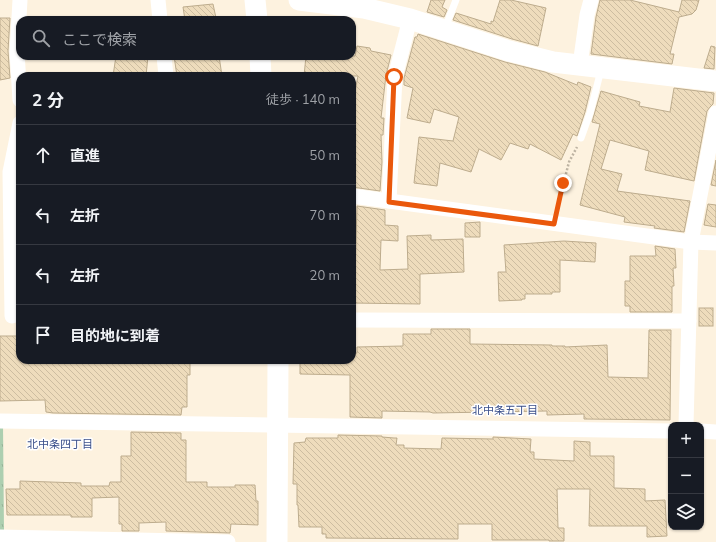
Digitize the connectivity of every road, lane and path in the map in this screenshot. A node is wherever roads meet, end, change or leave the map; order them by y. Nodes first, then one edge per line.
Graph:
1 (20, 0) edge
2 (158, 0) edge
3 (255, 0) edge
4 (300, 0) edge
5 (456, 0) edge
6 (591, 0) edge
7 (365, 4) edge
8 (19, 16) edge
9 (160, 16) edge
10 (257, 16) edge
11 (410, 19) junction
12 (444, 30) junction
13 (18, 60) edge
14 (164, 60) edge
15 (260, 60) edge
16 (580, 65) junction
17 (601, 67) junction
18 (18, 72) edge
19 (166, 72) edge
20 (261, 72) edge
21 (716, 81) edge
22 (716, 113) edge
23 (581, 138) joint
24 (16, 143) edge
25 (10, 172) edge
26 (356, 197) edge
27 (389, 202) junction
28 (554, 224) junction
29 (691, 242) junction
30 (716, 243) edge
31 (11, 316) edge
32 (356, 320) edge
33 (689, 321) junction
34 (278, 364) edge
35 (0, 421) edge
36 (686, 422) edge
37 (278, 425) junction
38 (668, 431) edge
39 (704, 431) edge
40 (716, 432) edge
41 (0, 537) edge
42 (228, 542) edge
43 (277, 542) edge

1 - 8 street
2 - 9 street
3 - 10 street
4 - 7 street
5 - 12 lane
6 - 16 street
7 - 11 street
11 - 12 street
11 - 27 street
12 - 16 street
13 - 18 street
14 - 19 street
15 - 20 street
16 - 17 street
17 - 21 street
17 - 23 lane
22 - 29 street
23 - 28 path
24 - 25 street
25 - 31 street
26 - 27 street
27 - 28 street
28 - 29 street
29 - 30 street
29 - 33 street
32 - 33 street
33 - 36 street
34 - 37 street
35 - 37 street
37 - 38 street
37 - 43 street
39 - 40 street
41 - 42 street

